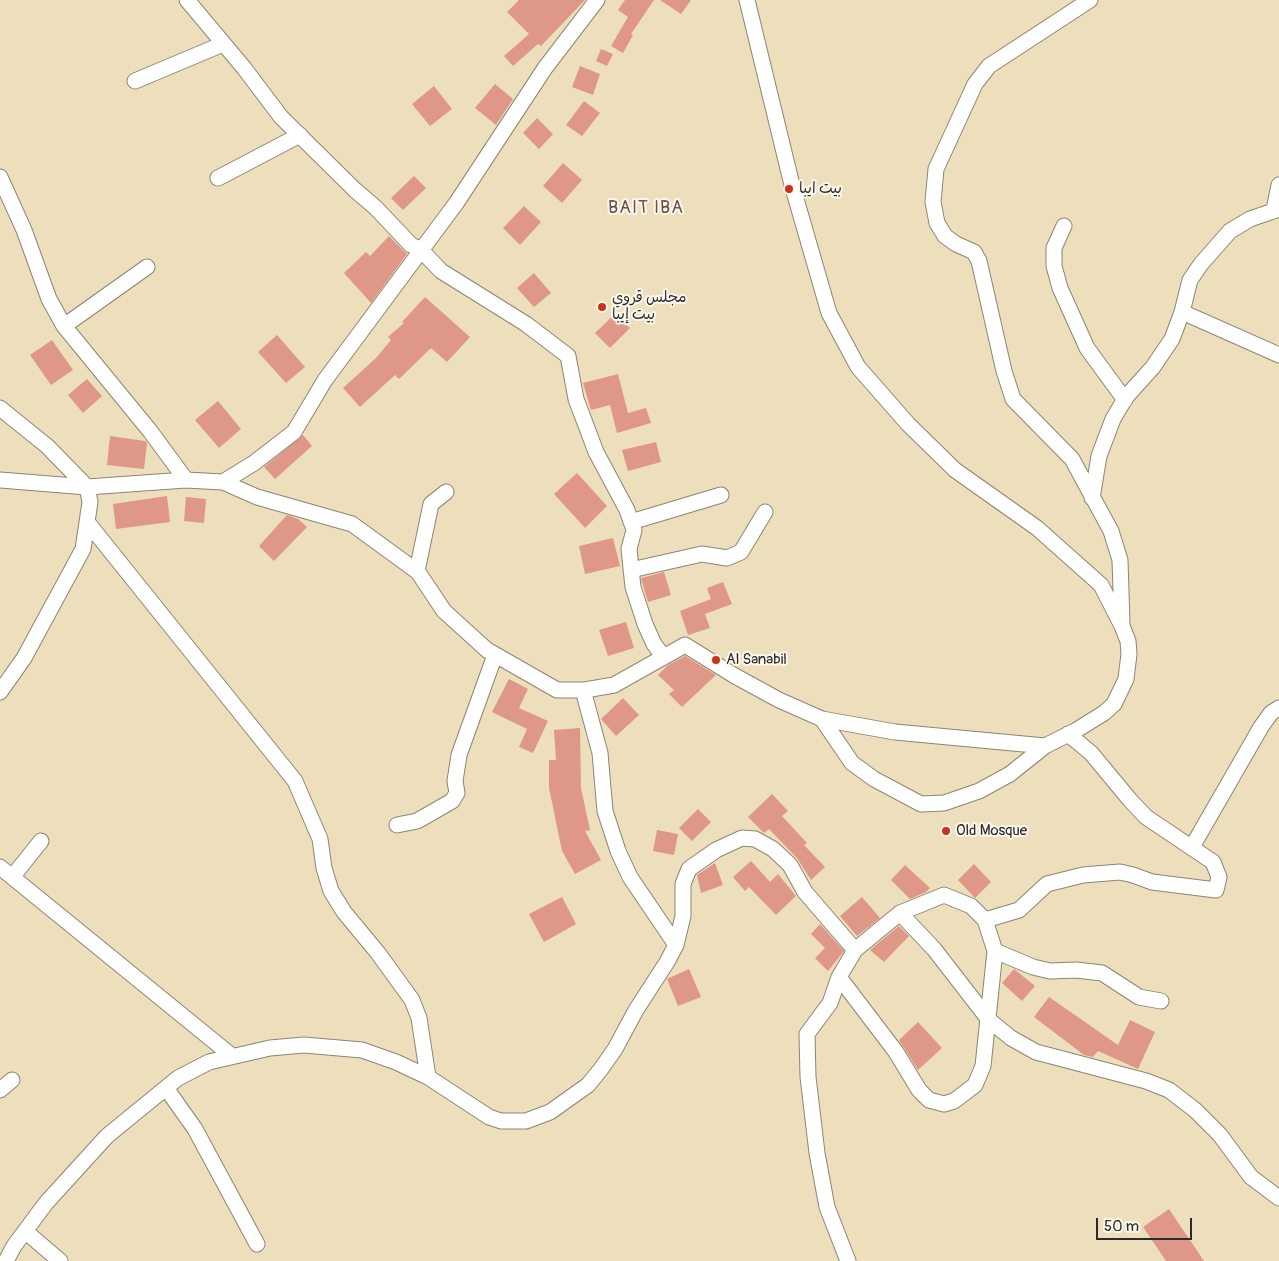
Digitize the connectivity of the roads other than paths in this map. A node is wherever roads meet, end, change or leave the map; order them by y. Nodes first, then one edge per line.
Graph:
1 (187, 0) edge
2 (597, 0) edge
3 (747, 0) edge
4 (1090, 0) edge
5 (223, 44) junction
6 (135, 81) dead end
7 (300, 135) junction
8 (0, 177) edge
9 (218, 178) dead end
10 (1279, 185) edge
11 (1277, 210) edge
12 (1064, 226) dead end
13 (420, 249) junction
14 (147, 267) dead end
15 (1182, 312) junction
16 (64, 326) junction
17 (1279, 355) edge
18 (1125, 400) junction
19 (0, 408) edge
20 (0, 480) edge
21 (186, 480) junction
22 (223, 482) junction
23 (87, 487) junction
24 (446, 492) dead end
25 (721, 495) dead end
26 (1092, 498) junction
27 (765, 512) dead end
28 (631, 522) junction
29 (88, 523) junction
30 (631, 570) junction
31 (417, 571) junction
32 (1122, 626) junction
33 (495, 655) junction
34 (664, 656) junction
35 (583, 690) junction
36 (0, 692) edge
37 (1279, 708) edge
38 (822, 719) junction
39 (1068, 734) junction
40 (1044, 746) junction
41 (397, 825) dead end
42 (41, 841) dead end
43 (1192, 847) junction
44 (0, 866) edge
45 (13, 876) junction
46 (900, 913) junction
47 (985, 920) junction
48 (676, 945) junction
49 (855, 950) junction
50 (995, 951) junction
51 (839, 977) junction
52 (1161, 1001) dead end
53 (989, 1020) junction
54 (232, 1056) junction
55 (428, 1077) junction
56 (12, 1080) dead end
57 (166, 1088) junction
58 (0, 1090) edge
59 (1279, 1198) edge
60 (25, 1231) junction
61 (257, 1244) dead end
62 (6, 1261) edge
63 (60, 1261) edge
64 (848, 1261) edge

1 - 5 street
2 - 13 street
3 - 32 street
4 - 26 street
5 - 6 street
5 - 7 street
7 - 9 street
7 - 13 street
8 - 16 street
10 - 11 street
11 - 15 street
12 - 18 street
13 - 22 street
13 - 28 street
14 - 16 street
15 - 17 street
15 - 18 street
16 - 21 street
18 - 26 street
19 - 23 street
20 - 23 street
21 - 22 street
21 - 23 street
22 - 31 street
23 - 29 street
24 - 31 street
25 - 28 street
26 - 32 street
27 - 30 street
28 - 30 street
29 - 36 street
29 - 55 street
30 - 34 street
31 - 33 street
32 - 39 street
33 - 35 street
33 - 41 street
34 - 35 street
34 - 38 street
35 - 48 street
37 - 43 street
38 - 40 street
38 - 40 street
39 - 40 street
39 - 43 street
42 - 45 street
43 - 47 street
44 - 45 street
45 - 54 street
46 - 47 street
46 - 49 street
46 - 53 street
47 - 50 street
48 - 49 street
48 - 55 street
49 - 51 street
50 - 52 street
50 - 53 street
51 - 53 street
51 - 64 street
53 - 59 street
54 - 55 street
54 - 57 street
56 - 58 street
57 - 60 street
57 - 61 street
60 - 62 street
60 - 63 street

